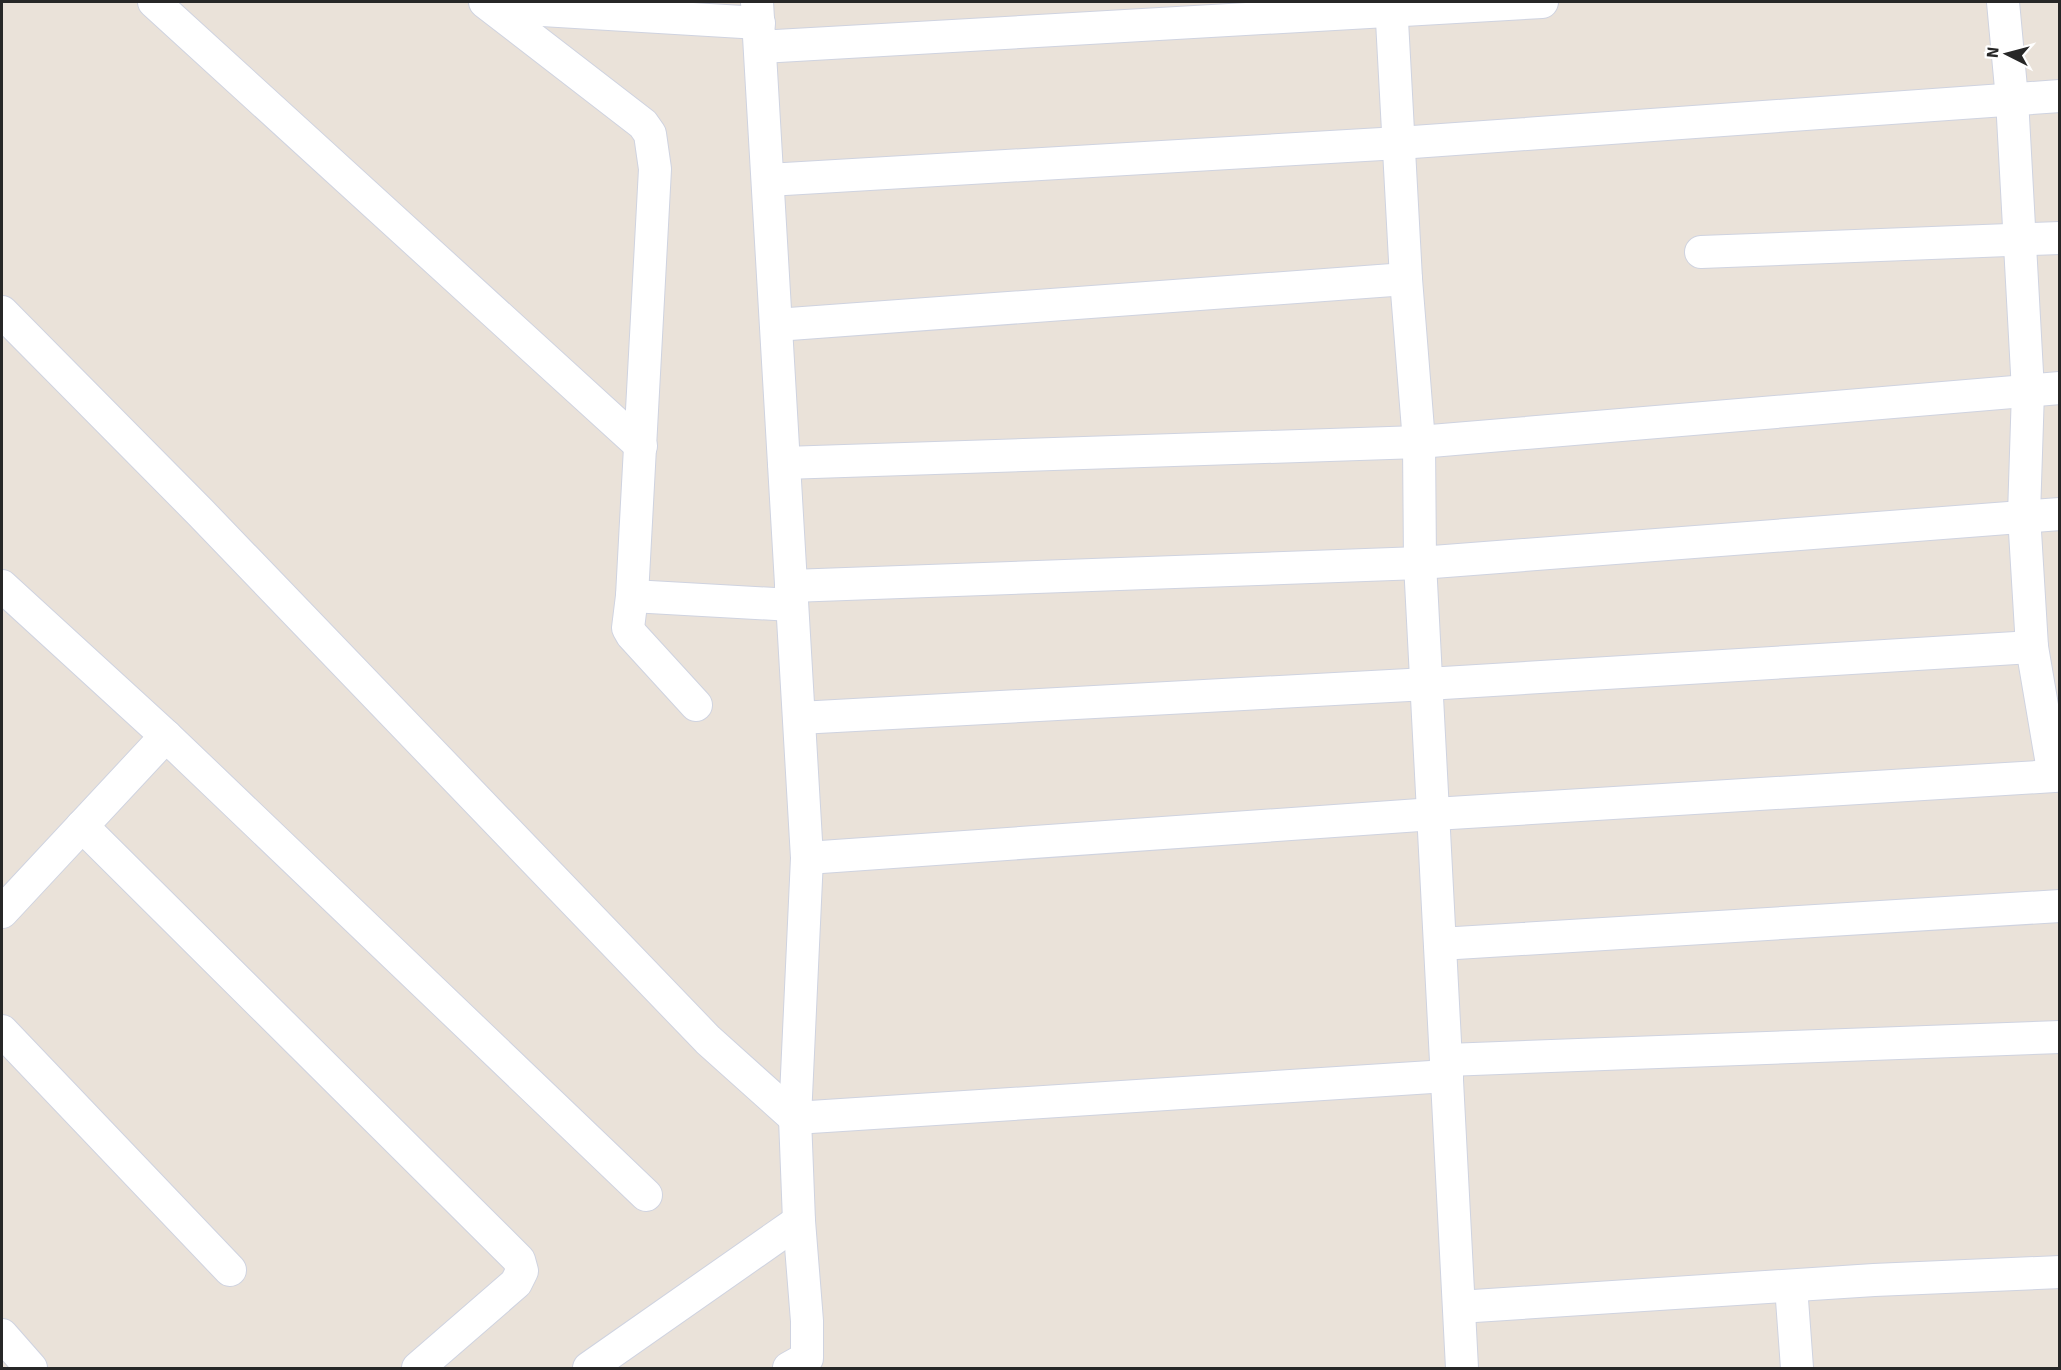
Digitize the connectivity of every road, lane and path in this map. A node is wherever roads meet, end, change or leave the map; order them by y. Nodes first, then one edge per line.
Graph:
1 (154, 2) edge
2 (1542, 2) edge
3 (2003, 2) edge
4 (489, 4) edge
5 (1391, 6) edge
6 (759, 24) edge
7 (2060, 96) edge
8 (2012, 99) junction
9 (1399, 142) junction
10 (768, 180) junction
11 (2060, 238) edge
12 (2019, 239) junction
13 (1701, 252) dead end
14 (1406, 279) junction
15 (2, 312) edge
16 (776, 325) junction
17 (2060, 388) edge
18 (2028, 391) junction
19 (1419, 442) junction
20 (641, 446) junction
21 (784, 463) junction
22 (2060, 514) edge
23 (2024, 515) junction
24 (1420, 563) junction
25 (2, 586) edge
26 (792, 595) junction
27 (632, 596) junction
28 (2032, 647) junction
29 (1427, 684) junction
30 (696, 705) dead end
31 (799, 718) junction
32 (166, 736) junction
33 (2057, 775) edge
34 (1434, 814) junction
35 (82, 826) junction
36 (807, 858) junction
37 (2060, 906) edge
38 (2, 912) edge
39 (1440, 944) junction
40 (2, 1031) edge
41 (2060, 1037) edge
42 (1447, 1068) junction
43 (795, 1118) junction
44 (646, 1195) dead end
45 (799, 1221) junction
46 (230, 1270) dead end
47 (2060, 1272) edge
48 (1791, 1286) junction
49 (1459, 1307) junction
50 (2, 1335) edge
51 (803, 1365) edge
52 (31, 1368) edge
53 (418, 1368) edge
54 (589, 1368) edge
55 (1462, 1368) edge
56 (1797, 1368) edge

1 - 20 street
2 - 5 street
3 - 8 street
4 - 6 street
4 - 20 street
5 - 6 street
5 - 9 street
6 - 10 street
7 - 8 street
8 - 9 street
8 - 12 street
9 - 10 street
9 - 14 street
10 - 16 street
11 - 12 street
12 - 13 street
12 - 18 street
14 - 16 street
14 - 19 street
15 - 43 street
16 - 21 street
17 - 18 street
18 - 19 street
18 - 23 street
19 - 21 street
19 - 24 street
20 - 27 street
21 - 26 street
22 - 23 street
23 - 24 street
23 - 28 street
24 - 26 street
24 - 29 street
25 - 32 street
26 - 27 street
26 - 31 street
27 - 30 street
28 - 29 street
28 - 33 street
29 - 31 street
29 - 34 street
31 - 36 street
32 - 35 street
32 - 44 street
33 - 34 street
34 - 36 street
34 - 39 street
35 - 38 street
35 - 53 street
36 - 43 street
37 - 39 street
39 - 42 street
40 - 46 street
41 - 42 street
42 - 43 street
42 - 49 street
43 - 45 street
45 - 51 street
45 - 54 street
47 - 48 street
48 - 49 street
48 - 56 street
49 - 55 street
50 - 52 street

